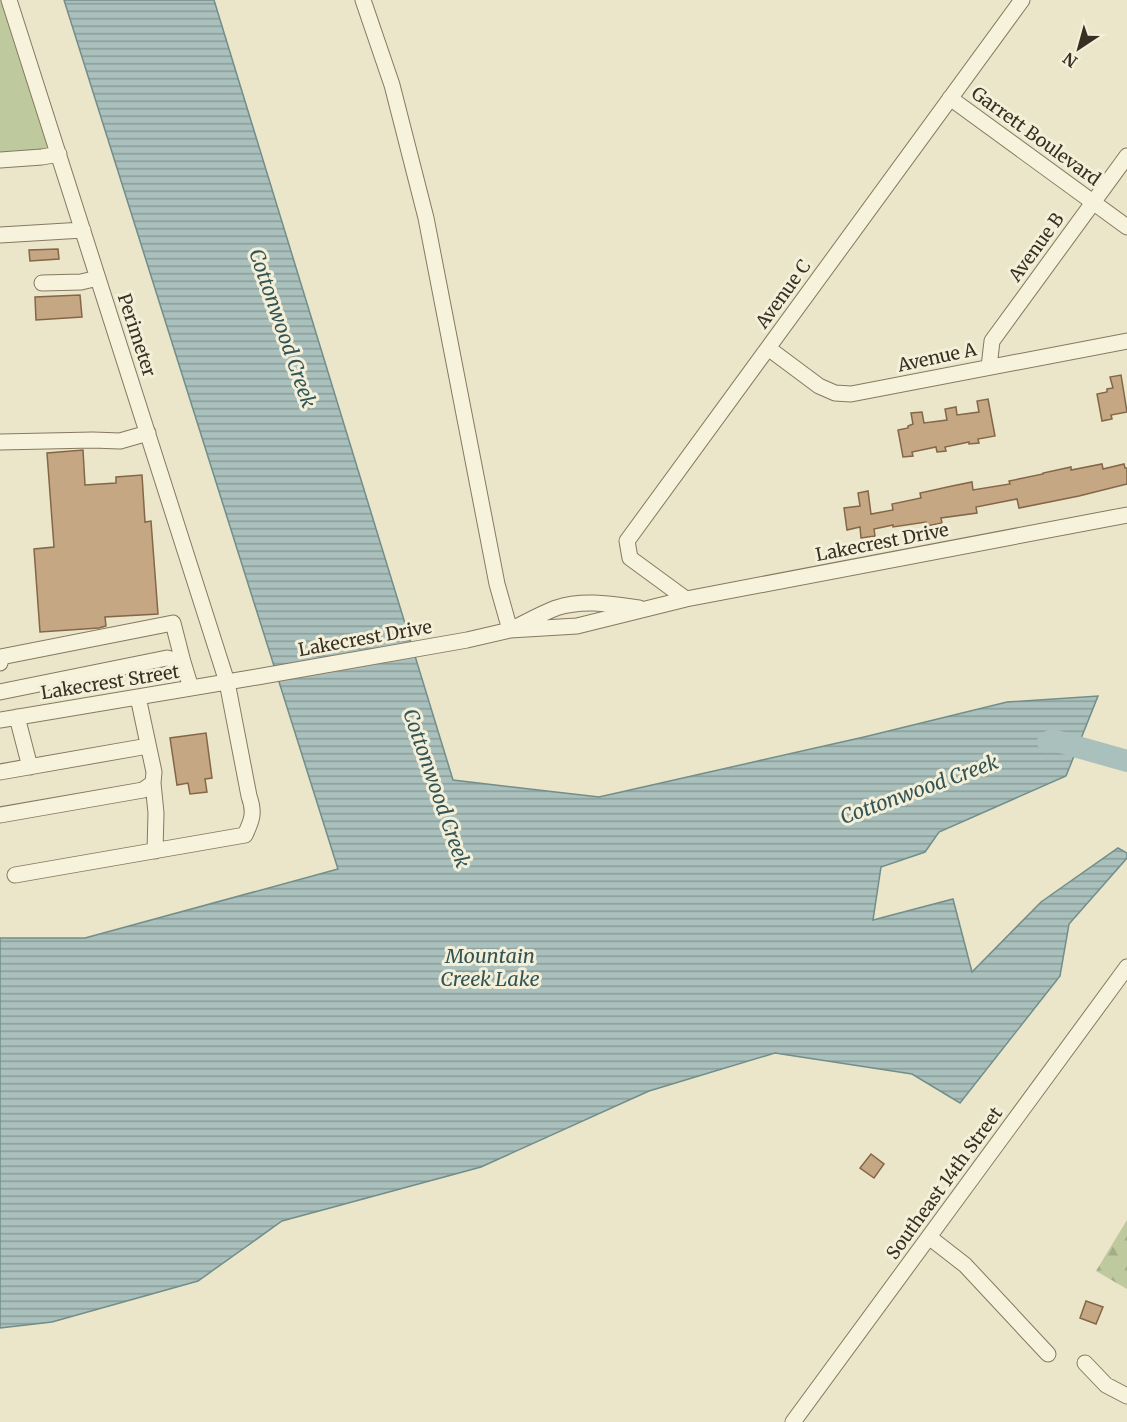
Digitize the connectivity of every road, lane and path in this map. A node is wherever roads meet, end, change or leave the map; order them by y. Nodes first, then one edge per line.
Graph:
1 (9, 0) edge
2 (363, 0) edge
3 (1022, 0) edge
4 (950, 98) junction
5 (58, 154) junction
6 (1127, 156) edge
7 (0, 160) edge
8 (1094, 202) junction
9 (1127, 227) edge
10 (83, 230) junction
11 (0, 236) edge
12 (98, 278) junction
13 (42, 283) dead end
14 (1127, 341) edge
15 (768, 348) junction
16 (989, 367) junction
17 (148, 433) junction
18 (0, 442) edge
19 (1127, 515) edge
20 (686, 599) junction
21 (645, 609) junction
22 (510, 630) junction
23 (183, 662) junction
24 (0, 663) edge
25 (227, 682) junction
26 (191, 688) junction
27 (0, 692) edge
28 (138, 697) junction
29 (17, 717) junction
30 (0, 720) edge
31 (148, 746) junction
32 (30, 767) junction
33 (0, 772) edge
34 (153, 783) junction
35 (0, 815) edge
36 (155, 851) junction
37 (15, 875) dead end
38 (1127, 967) edge
39 (929, 1237) junction
40 (1048, 1354) dead end
41 (1085, 1362) dead end
42 (1127, 1396) edge
43 (793, 1422) edge

1 - 5 street, Perimeter
2 - 22 street
3 - 4 street, Avenue C
4 - 8 street, Garrett Boulevard
4 - 15 street, Avenue C
5 - 7 street
5 - 10 street, Perimeter
6 - 8 street, Avenue B
8 - 9 street, Garrett Boulevard
8 - 16 street, Avenue B
10 - 11 street
10 - 12 street, Perimeter
12 - 13 street
12 - 17 street, Perimeter
14 - 16 street, Avenue A
15 - 16 street, Avenue A
15 - 20 street, Avenue C
17 - 18 street
17 - 25 street, Perimeter
19 - 20 street, Lakecrest Drive
20 - 21 street, Lakecrest Drive
21 - 22 street, Lakecrest Drive
21 - 22 street, Lakecrest Drive
22 - 25 street, Lakecrest Drive
23 - 24 street
23 - 26 street
23 - 27 street
25 - 26 street, Lakecrest Street
25 - 36 street, Perimeter
26 - 28 street, Lakecrest Street
28 - 29 street, Lakecrest Street
28 - 31 street
29 - 30 street, Lakecrest Street
29 - 32 street
31 - 32 street
31 - 34 street
32 - 33 street
34 - 35 street
34 - 36 street
36 - 37 street
38 - 39 street, Southeast 14th Street
39 - 40 street
39 - 43 street, Southeast 14th Street
41 - 42 street

